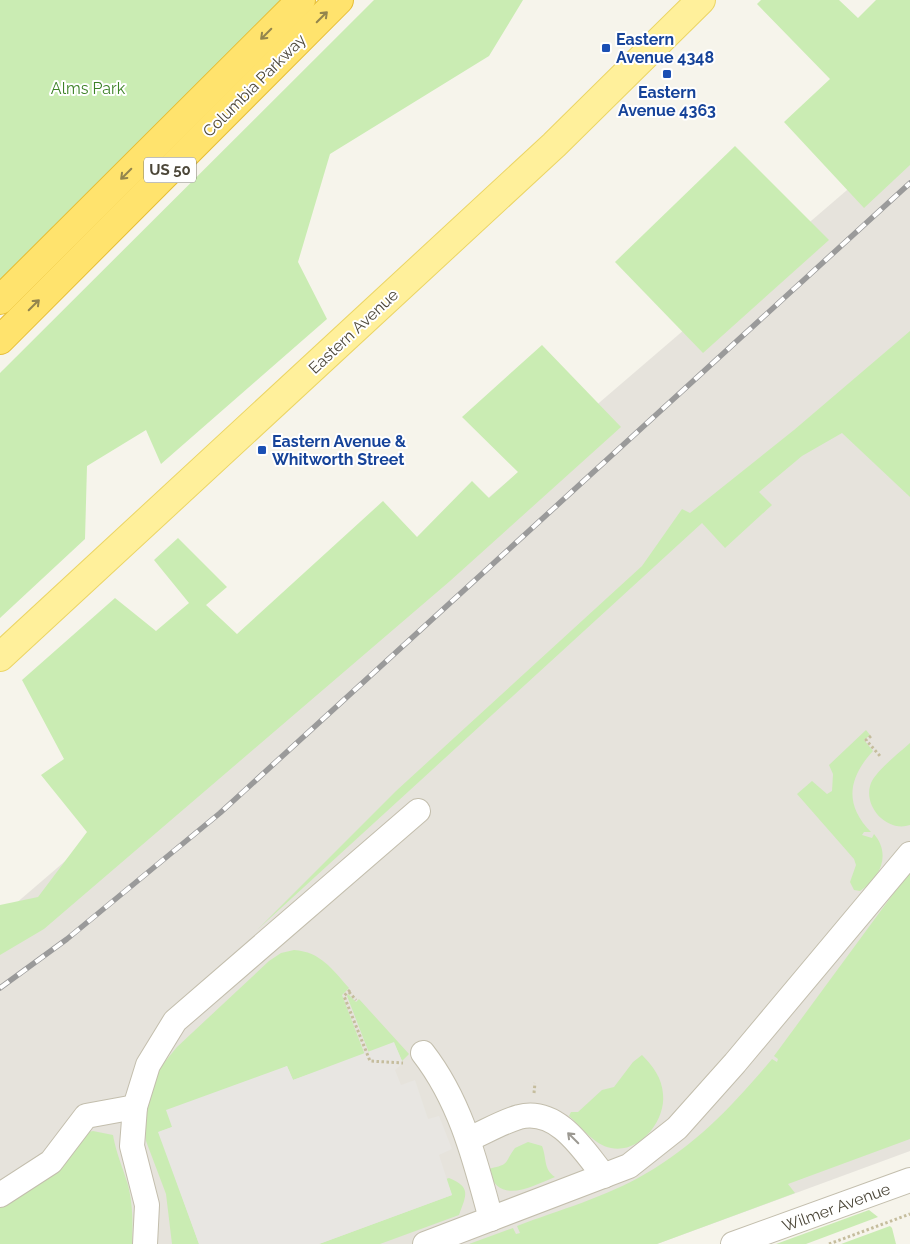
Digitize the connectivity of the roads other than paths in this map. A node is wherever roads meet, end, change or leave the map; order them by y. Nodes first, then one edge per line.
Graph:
1 (301, 0) edge
2 (339, 0) edge
3 (701, 0) edge
4 (0, 300) edge
5 (0, 340) edge
6 (0, 657) edge
7 (418, 811) dead end
8 (910, 854) edge
9 (423, 1053) dead end
10 (135, 1107) junction
11 (469, 1139) junction
12 (604, 1176) junction
13 (910, 1180) edge
14 (0, 1196) edge
15 (491, 1219) junction
16 (743, 1242) edge
17 (145, 1244) edge
18 (425, 1244) edge

1 -> 4 highway, Columbia Parkway / US 50
5 -> 2 highway, Columbia Parkway / US 50
3 - 6 main road, Eastern Avenue
7 - 10 street
8 - 12 street
9 - 11 street
10 - 14 street
10 - 17 street
12 -> 11 street
11 - 15 street
12 - 15 street
13 - 16 street, Wilmer Avenue
15 - 18 street

